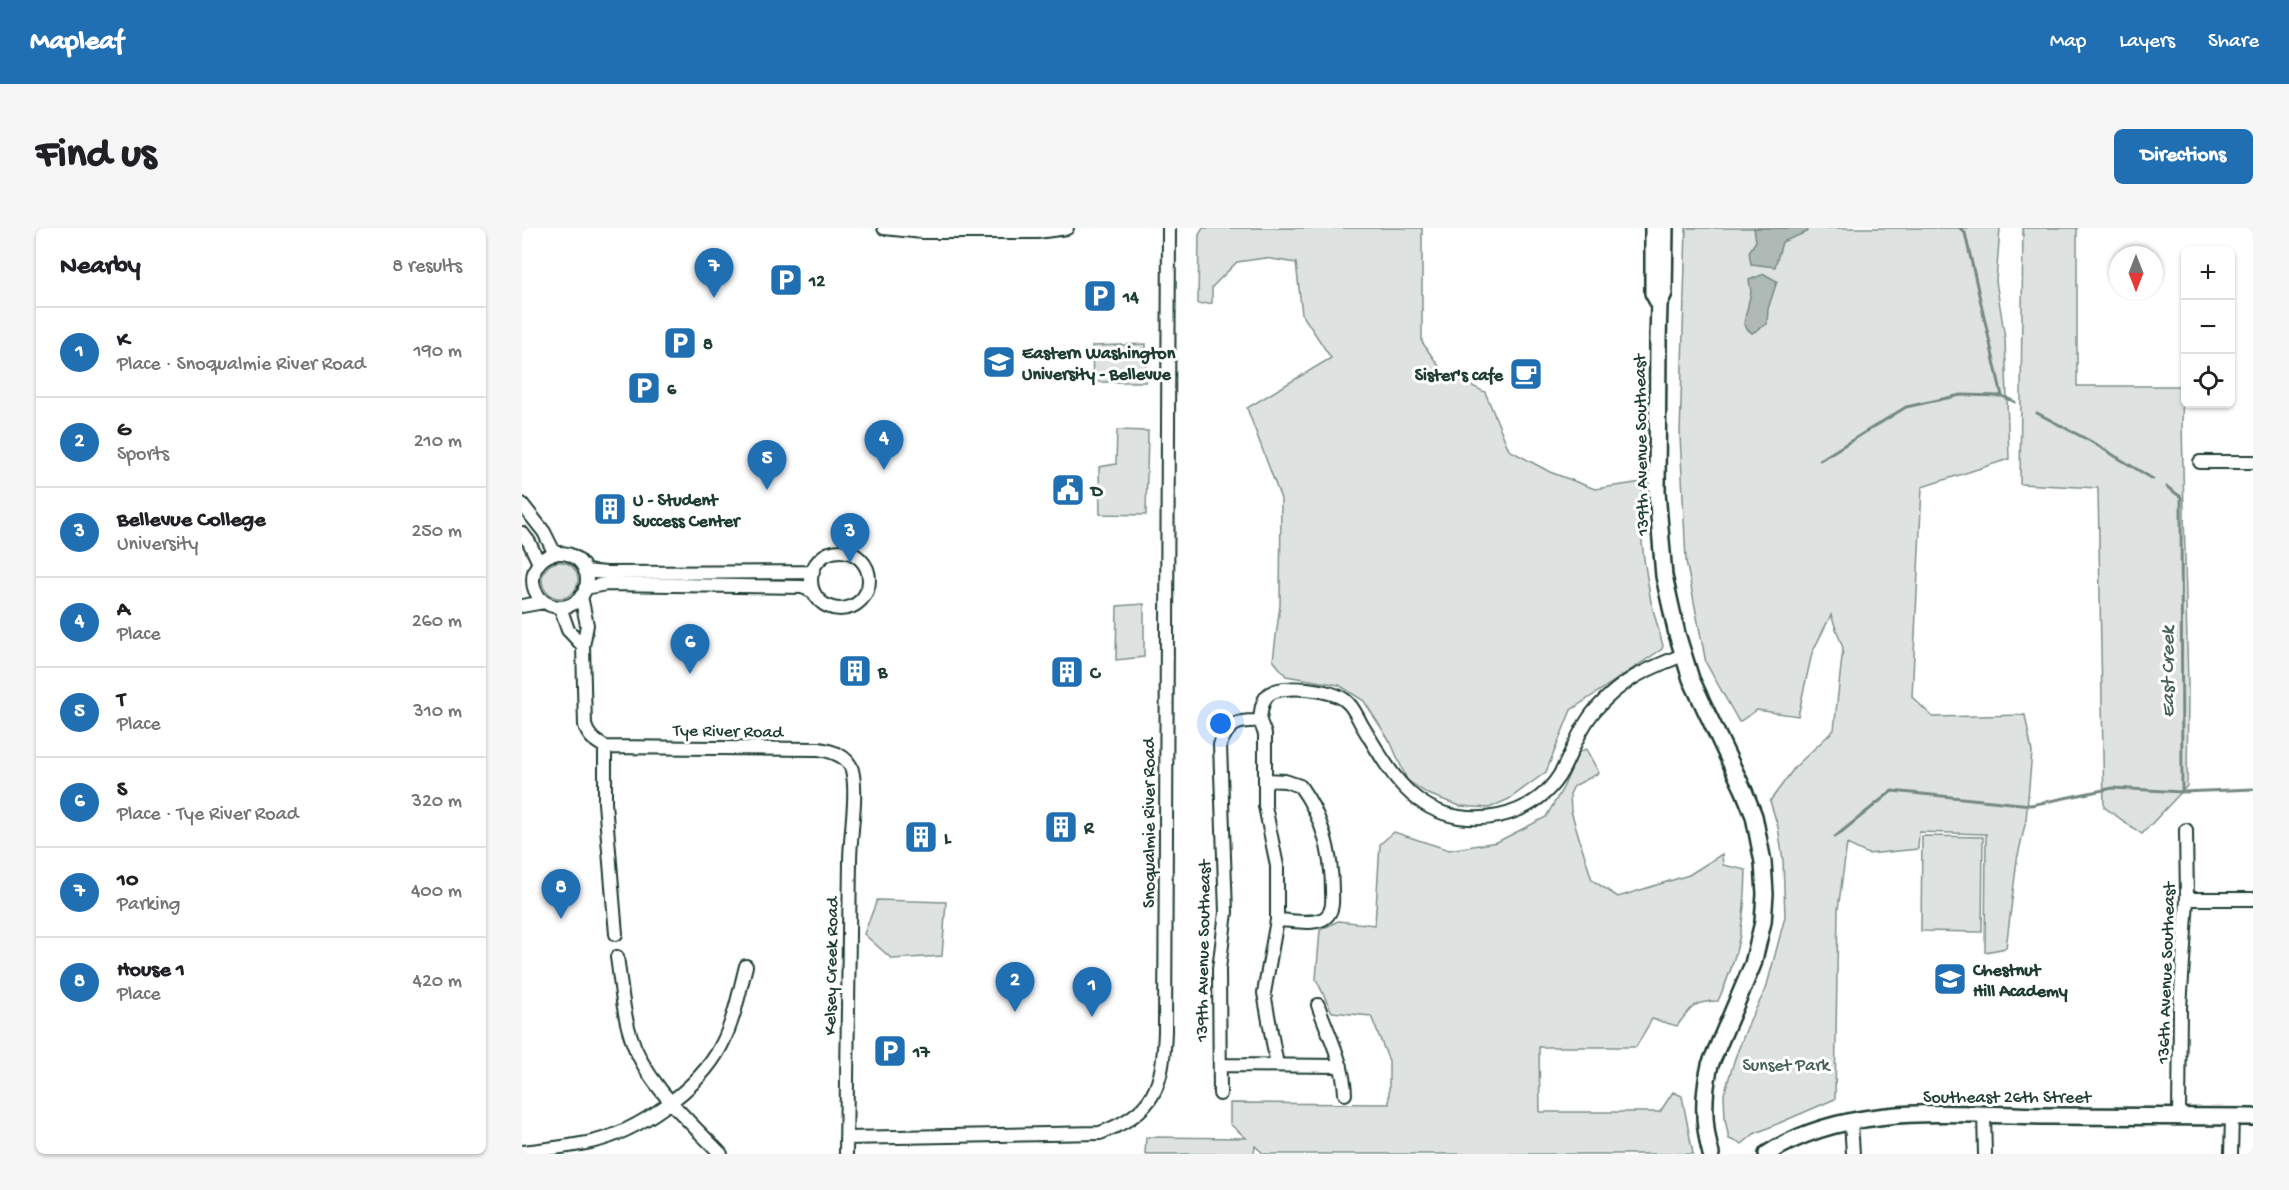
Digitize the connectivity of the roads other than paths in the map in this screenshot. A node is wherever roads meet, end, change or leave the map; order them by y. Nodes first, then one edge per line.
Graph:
1 (884, 228) edge
2 (1067, 228) edge
3 (1169, 228) edge
4 (1653, 228) edge
5 (1665, 228) edge
6 (1659, 304) junction
7 (2200, 462) dead end
8 (2253, 462) edge
9 (522, 504) edge
10 (522, 533) edge
11 (555, 554) junction
12 (539, 563) junction
13 (585, 572) junction
14 (813, 572) junction
15 (527, 583) edge
16 (583, 592) junction
17 (813, 592) junction
18 (544, 602) junction
19 (522, 606) edge
20 (560, 607) junction
21 (583, 646) junction
22 (1683, 655) junction
23 (1260, 721) junction
24 (604, 747) junction
25 (853, 779) joint
26 (1266, 780) junction
27 (2186, 830) dead end
28 (2187, 899) junction
29 (2253, 899) edge
30 (1276, 920) junction
31 (616, 934) dead end
32 (617, 957) dead end
33 (746, 966) dead end
34 (1317, 1005) dead end
35 (1220, 1065) junction
36 (1278, 1065) junction
37 (1341, 1066) junction
38 (1220, 1094) dead end
39 (1344, 1094) dead end
40 (671, 1102) junction
41 (1984, 1115) junction
42 (2179, 1117) junction
43 (2232, 1117) junction
44 (2253, 1117) edge
45 (1851, 1122) junction
46 (846, 1138) junction
47 (522, 1152) edge
48 (721, 1154) edge
49 (846, 1154) edge
50 (1711, 1154) edge
51 (1767, 1154) edge
52 (1853, 1154) edge
53 (1985, 1154) edge
54 (2231, 1154) edge

1 - 2 street
3 - 46 street, Snoqualmie River Road
4 - 6 street, 139th Avenue Southeast
5 - 6 street, 139th Avenue Southeast
6 - 22 street, 139th Avenue Southeast
7 - 8 street
9 - 11 street
10 - 12 street
11 - 12 street
11 - 13 street
12 - 15 street
13 - 14 street
13 - 16 street
14 - 17 street
14 - 17 street
15 - 18 street
16 - 17 street
16 - 20 street
16 - 21 street
18 - 19 street
18 - 20 street
20 - 21 street
21 - 24 street
22 - 23 street
22 - 50 street, 139th Avenue Southeast
23 - 26 street
23 - 35 street, 139th Avenue Southeast
24 - 25 street, Tye River Road
24 - 31 street
25 - 46 street, Kelsey Creek Road
26 - 30 street
26 - 30 street
27 - 28 street, 136th Avenue Southeast
28 - 29 street
28 - 42 street, 136th Avenue Southeast
30 - 36 street
32 - 40 street
33 - 40 street
34 - 37 street
35 - 36 street, 139th Avenue Southeast
35 - 38 street, 139th Avenue Southeast
36 - 37 street, 139th Avenue Southeast
37 - 39 street
40 - 47 street
40 - 48 street
41 - 42 street, Southeast 26th Street
41 - 45 street, Southeast 26th Street
41 - 53 street
42 - 43 street, Southeast 26th Street
43 - 44 street, Southeast 26th Street
43 - 54 street
45 - 51 street, Southeast 26th Street
45 - 52 street
46 - 49 street, Kelsey Creek Road

